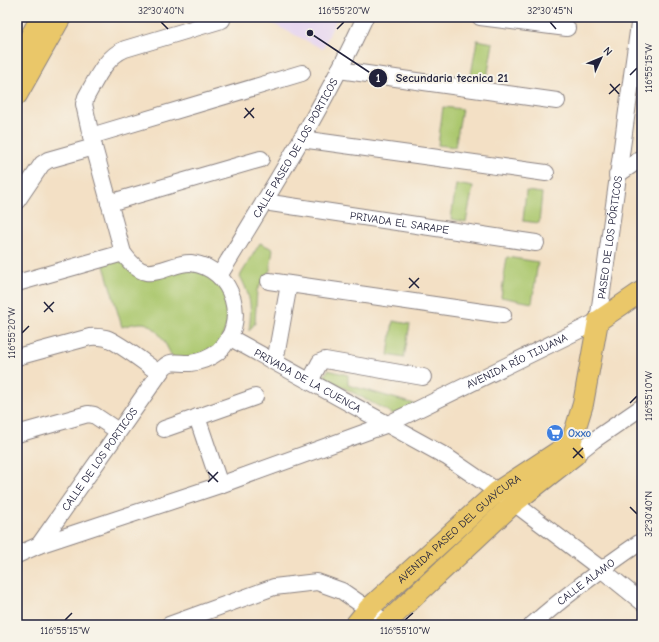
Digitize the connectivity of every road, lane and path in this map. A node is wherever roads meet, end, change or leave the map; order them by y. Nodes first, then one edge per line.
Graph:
1 (41, 17) edge
2 (61, 17) edge
3 (365, 17) edge
4 (480, 17) edge
5 (640, 17) edge
6 (222, 20) dead end
7 (567, 28) dead end
8 (17, 61) edge
9 (339, 70) junction
10 (302, 73) dead end
11 (17, 95) edge
12 (557, 101) dead end
13 (301, 139) junction
14 (93, 141) junction
15 (642, 158) edge
16 (261, 159) dead end
17 (546, 173) dead end
18 (617, 175) junction
19 (17, 201) edge
20 (264, 202) junction
21 (109, 203) junction
22 (536, 243) dead end
23 (123, 253) junction
24 (219, 276) junction
25 (269, 281) dead end
26 (17, 283) edge
27 (289, 284) junction
28 (642, 291) edge
29 (503, 315) dead end
30 (598, 321) junction
31 (229, 337) junction
32 (17, 357) edge
33 (275, 362) junction
34 (159, 373) junction
35 (423, 377) dead end
36 (310, 381) junction
37 (255, 397) dead end
38 (642, 407) edge
39 (197, 417) junction
40 (388, 424) junction
41 (164, 429) dead end
42 (118, 431) junction
43 (17, 434) edge
44 (573, 449) junction
45 (220, 485) junction
46 (498, 491) junction
47 (514, 503) junction
48 (642, 541) edge
49 (39, 545) junction
50 (17, 555) edge
51 (602, 569) junction
52 (642, 602) edge
53 (368, 609) junction
54 (386, 624) edge
55 (169, 625) edge
56 (355, 625) edge
57 (532, 625) edge

1 - 8 main road
2 - 11 main road
3 - 9 street, CALLE PASEO DE LOS PORTICOS
4 - 7 street
5 - 18 street, PASEO DE LOS PÓRTICOS
6 - 14 street
9 - 12 street
9 - 13 street, CALLE PASEO DE LOS PORTICOS
10 - 14 street
13 - 17 street
13 - 20 street, CALLE PASEO DE LOS PORTICOS
14 - 19 street
14 - 21 street
15 - 18 street
16 - 21 street
18 - 30 street, PASEO DE LOS PÓRTICOS
20 - 22 street, PRIVADA EL SARAPE
20 - 24 street, CALLE PASEO DE LOS PORTICOS
21 - 23 street
23 - 24 street
23 - 26 street
24 - 31 street
25 - 27 street
27 - 29 street
27 - 33 street
28 - 30 main road, AVENIDA RÍO TIJUANA
30 - 40 street, AVENIDA RÍO TIJUANA
30 - 44 main road, PASEO DE LOS PÓRTICOS
31 - 33 street, PRIVADA DE LA CUENCA
31 - 34 street
32 - 34 street
33 - 36 street, PRIVADA DE LA CUENCA
34 - 42 street, CALLE DE LOS PORTICOS
35 - 36 street
36 - 40 street, PRIVADA DE LA CUENCA
37 - 39 street
38 - 44 street
39 - 41 street
39 - 45 street
40 - 45 street, AVENIDA RÍO TIJUANA
40 - 46 street, PRIVADA DE LA CUENCA
42 - 43 street
42 - 49 street, CALLE DE LOS PORTICOS
44 - 46 main road, AVENIDA PASEO DEL GUAYCURA
44 - 47 main road, AVENIDA PASEO DEL GUAYCURA
45 - 49 street, AVENIDA RÍO TIJUANA
46 - 47 street, PRIVADA DE LA CUENCA
46 - 53 main road, AVENIDA PASEO DEL GUAYCURA
47 - 51 street, PRIVADA DE LA CUENCA
47 - 54 main road, AVENIDA PASEO DEL GUAYCURA
48 - 51 street, CALLE ALAMO
49 - 50 street, AVENIDA RÍO TIJUANA
51 - 52 street, PRIVADA DE LA CUENCA
51 - 57 street, CALLE ALAMO
53 - 54 street
53 - 55 street
53 - 56 main road, AVENIDA PASEO DEL GUAYCURA

